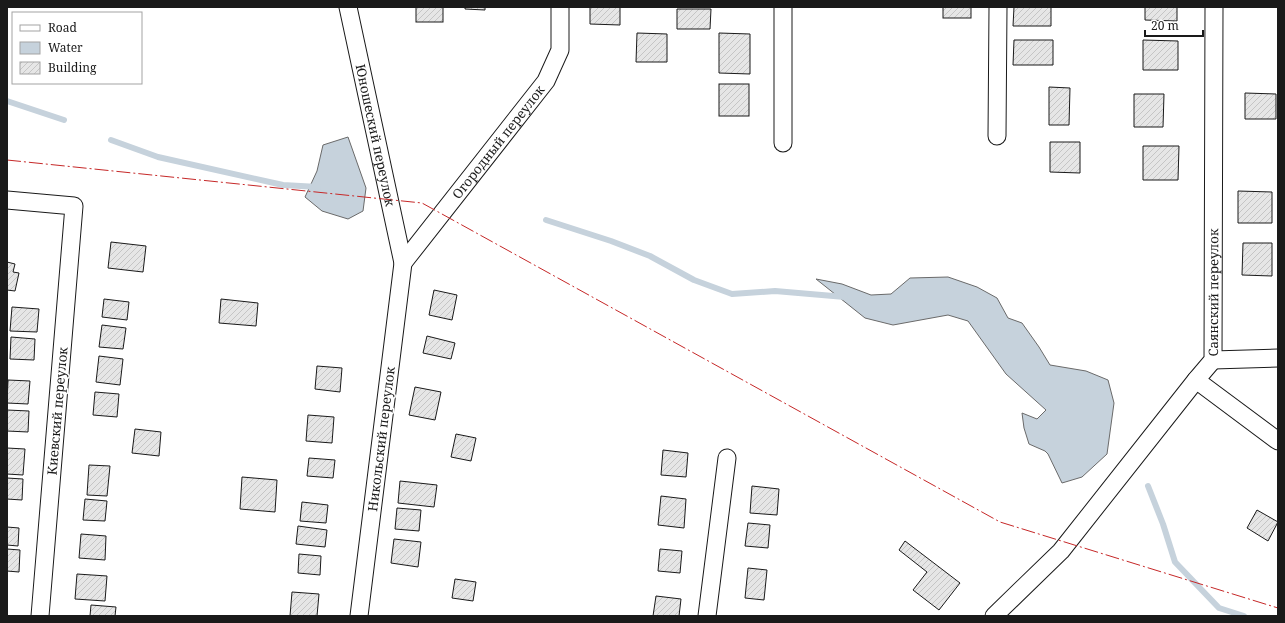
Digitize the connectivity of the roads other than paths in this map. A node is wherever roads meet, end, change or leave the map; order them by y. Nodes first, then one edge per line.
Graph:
1 (348, 7) edge
2 (560, 7) edge
3 (783, 7) edge
4 (998, 7) edge
5 (1214, 7) edge
6 (997, 136) dead end
7 (783, 143) dead end
8 (7, 200) edge
9 (403, 263) junction
10 (1278, 358) edge
11 (1213, 360) junction
12 (1196, 380) junction
13 (1278, 441) edge
14 (727, 458) dead end
15 (40, 616) edge
16 (359, 616) edge
17 (707, 616) edge
18 (994, 616) edge

1 - 9 street, Юношеский переулок
2 - 9 street, Огородный переулок
3 - 7 street
4 - 6 street
5 - 11 street, Саянский переулок
8 - 15 street, Киевский переулок
9 - 16 street, Никольский переулок
10 - 11 street
11 - 12 street, Саянский переулок
12 - 13 street
12 - 18 street, Саянский переулок
14 - 17 street

